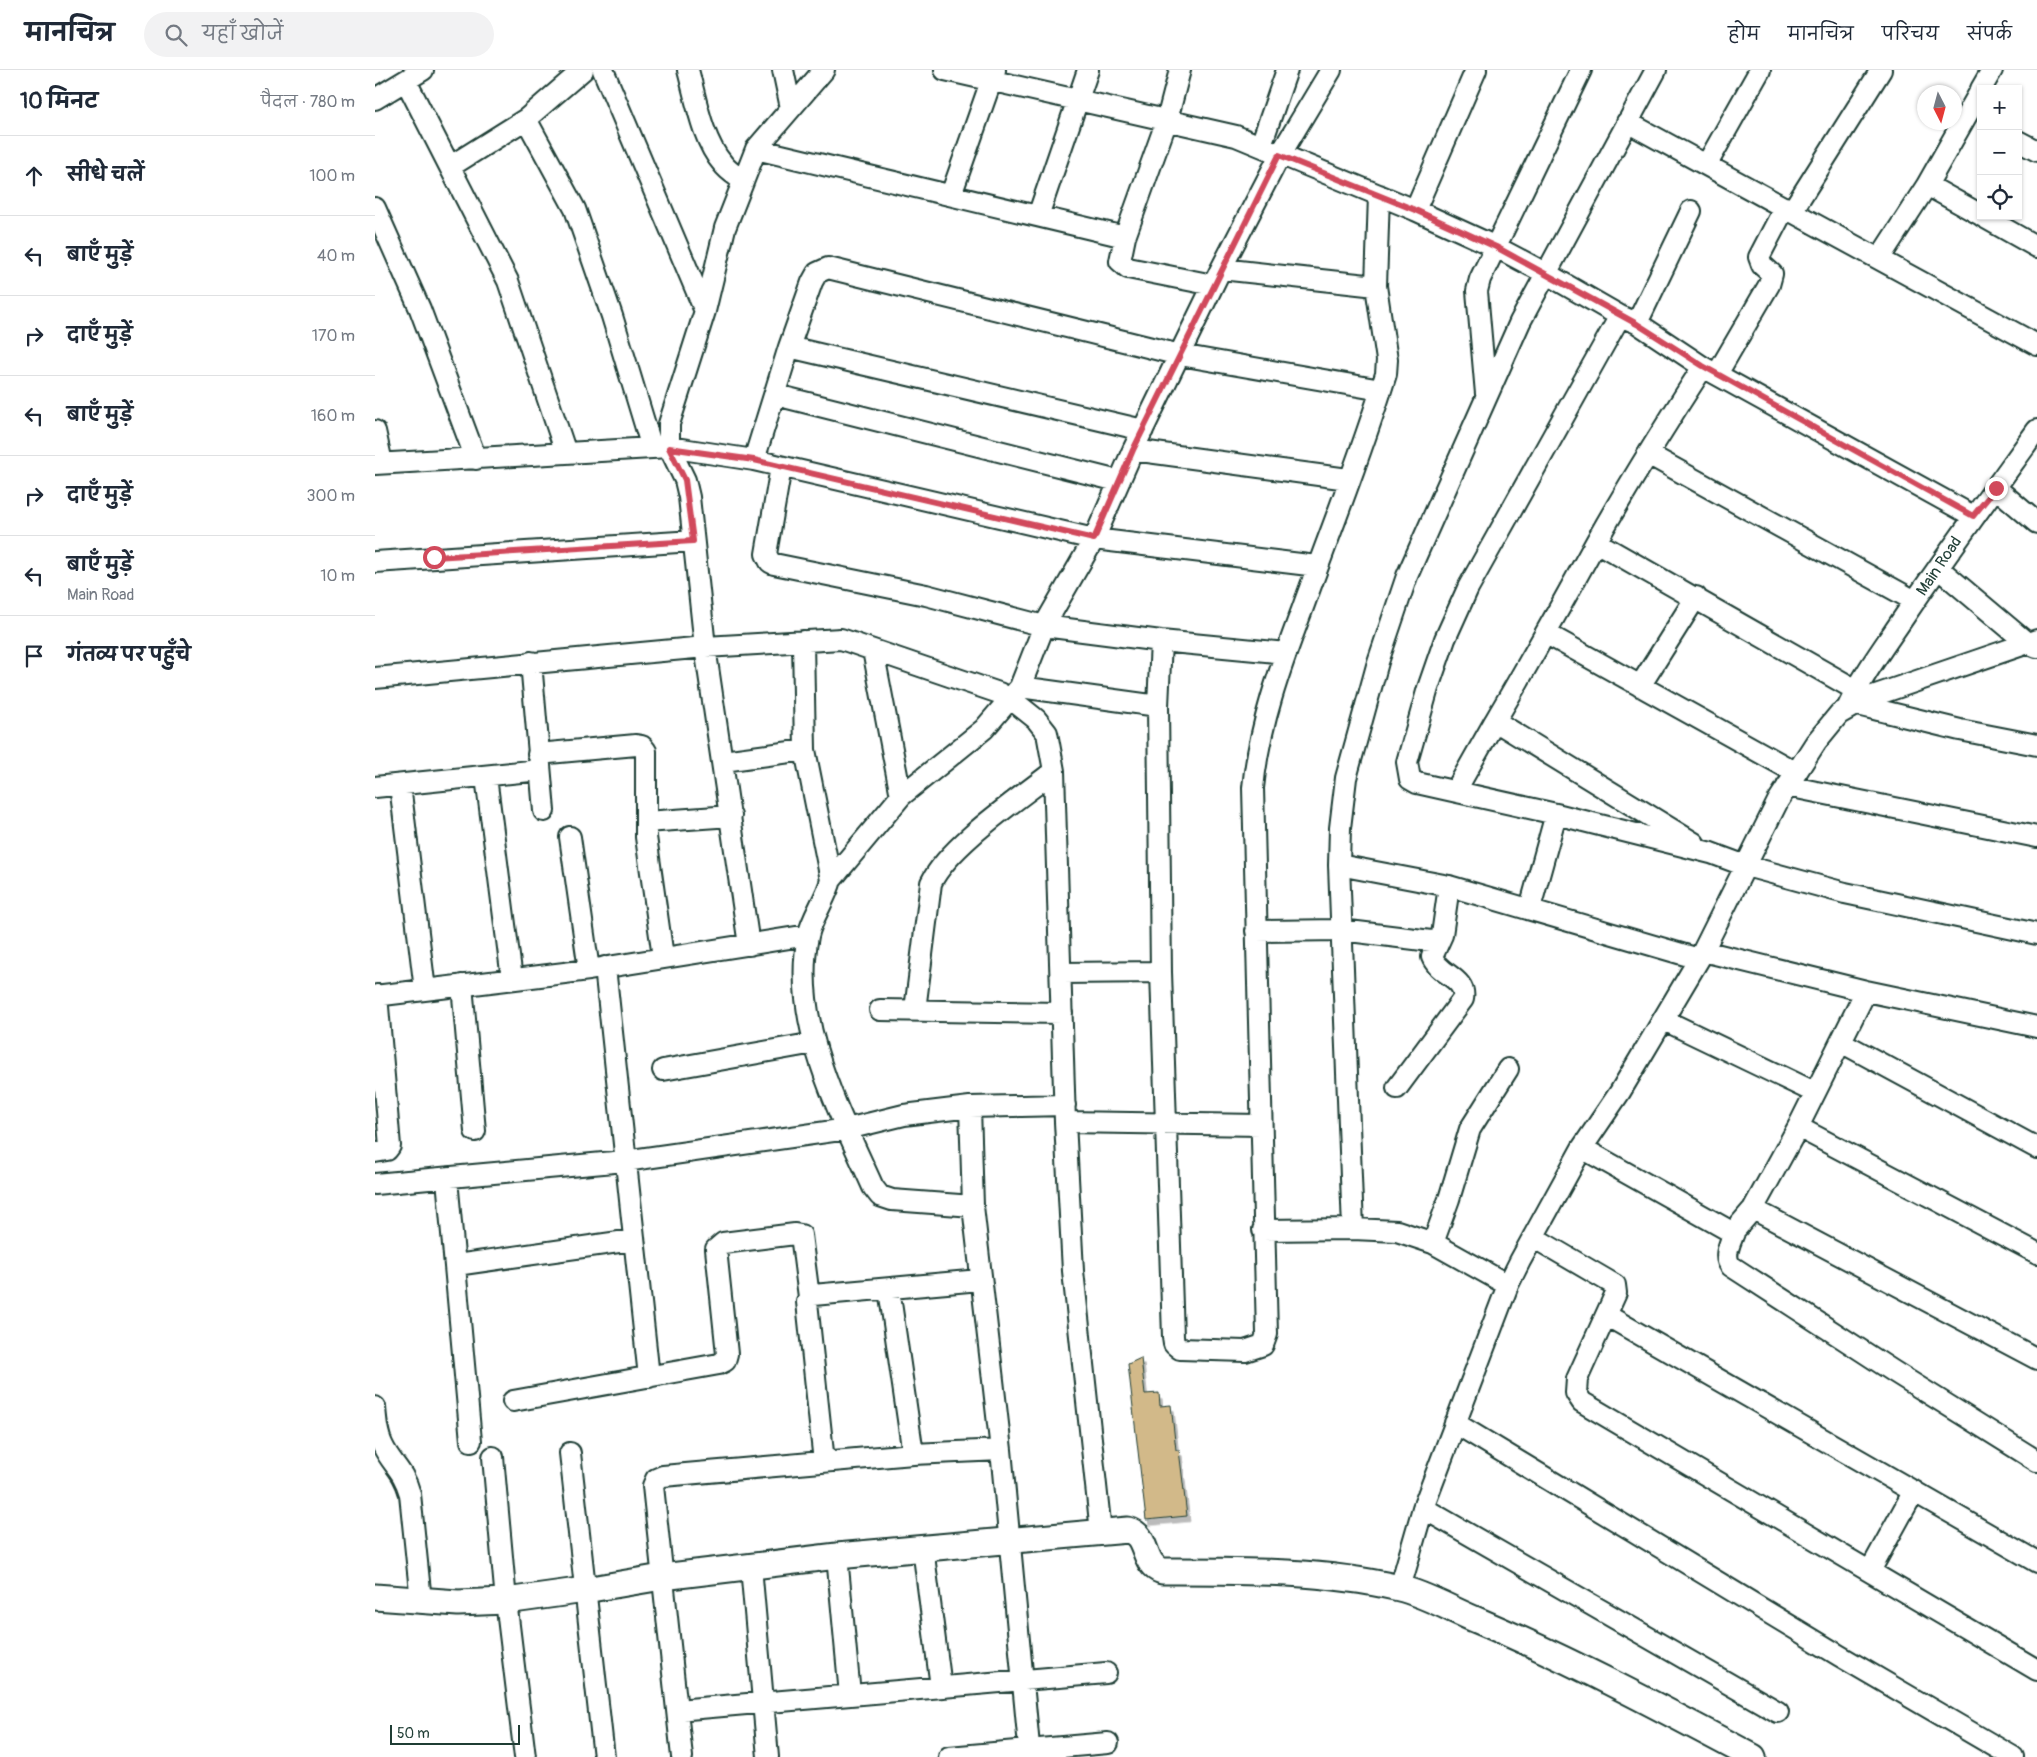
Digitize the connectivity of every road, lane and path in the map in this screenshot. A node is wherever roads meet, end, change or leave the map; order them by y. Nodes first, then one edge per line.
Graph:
1 (423, 70) edge
2 (583, 70) edge
3 (603, 70) edge
4 (688, 70) edge
5 (783, 70) edge
6 (824, 70) edge
7 (945, 70) edge
8 (1088, 70) edge
9 (1180, 70) edge
10 (1287, 70) edge
11 (1331, 70) edge
12 (1476, 70) edge
13 (1581, 70) edge
14 (1656, 70) edge
15 (1760, 70) edge
16 (1881, 70) edge
17 (1992, 70) edge
18 (993, 76) edge
19 (406, 81) junction
20 (1983, 85) edge
21 (375, 99) edge
22 (1078, 100) junction
23 (791, 108) junction
24 (1974, 116) edge
25 (526, 119) junction
26 (1167, 120) junction
27 (1627, 122) junction
28 (2022, 143) edge
29 (1261, 145) junction
30 (756, 149) junction
31 (2037, 151) edge
32 (1279, 155) junction
33 (1707, 164) junction
34 (451, 166) junction
35 (743, 182) junction
36 (1927, 185) junction
37 (951, 195) junction
38 (1379, 195) junction
39 (375, 208) edge
40 (1788, 209) junction
41 (1415, 210) junction
42 (1691, 210) dead end
43 (1977, 214) edge
44 (1038, 216) junction
45 (1988, 220) edge
46 (1125, 237) junction
47 (1496, 247) junction
48 (2037, 247) edge
49 (1879, 259) junction
50 (1547, 274) junction
51 (1217, 277) junction
52 (1376, 286) junction
53 (705, 311) junction
54 (1628, 320) junction
55 (2037, 345) edge
56 (789, 347) junction
57 (1180, 355) junction
58 (1710, 370) junction
59 (1381, 390) junction
60 (1486, 394) junction
61 (776, 395) junction
62 (1143, 430) junction
63 (2037, 430) edge
64 (375, 431) edge
65 (661, 448) junction
66 (1133, 450) junction
67 (566, 453) junction
68 (1648, 454) junction
69 (476, 459) junction
70 (754, 460) junction
71 (378, 464) edge
72 (781, 467) junction
73 (1349, 479) junction
74 (1119, 482) junction
75 (1996, 488) junction
76 (1973, 516) junction
77 (2037, 523) edge
78 (1094, 539) junction
79 (693, 541) junction
80 (1596, 542) junction
81 (375, 562) edge
82 (1317, 566) junction
83 (1937, 568) junction
84 (1696, 597) junction
85 (1915, 601) junction
86 (1045, 626) junction
87 (1547, 634) junction
88 (803, 641) junction
89 (1161, 642) junction
90 (2034, 643) edge
91 (705, 647) junction
92 (873, 650) junction
93 (1286, 653) junction
94 (531, 662) junction
95 (375, 678) edge
96 (1640, 686) junction
97 (1015, 693) junction
98 (1853, 700) junction
99 (1159, 706) junction
100 (1495, 721) junction
101 (2037, 745) edge
102 (805, 750) junction
103 (723, 761) junction
104 (539, 762) junction
105 (1055, 771) junction
106 (486, 777) junction
107 (1791, 779) junction
108 (400, 785) junction
109 (375, 787) edge
110 (1456, 790) junction
111 (901, 796) junction
112 (544, 811) dead end
113 (1556, 814) junction
114 (731, 816) junction
115 (646, 822) junction
116 (2037, 837) edge
117 (570, 838) dead end
118 (1711, 853) junction
119 (1339, 865) junction
120 (1746, 866) junction
121 (831, 880) junction
122 (1449, 886) junction
123 (1530, 908) junction
124 (1341, 930) junction
125 (1256, 931) junction
126 (2037, 934) edge
127 (808, 935) junction
128 (1439, 940) junction
129 (749, 945) junction
130 (1701, 955) junction
131 (663, 957) junction
132 (597, 968) junction
133 (1161, 972) junction
134 (1061, 974) junction
135 (512, 979) junction
136 (462, 985) junction
137 (425, 990) junction
138 (1866, 991) junction
139 (376, 996) edge
140 (880, 1010) dead end
141 (915, 1010) junction
142 (1063, 1013) junction
143 (1664, 1020) junction
144 (2037, 1027) edge
145 (1841, 1042) junction
146 (814, 1043) junction
147 (1508, 1069) dead end
148 (663, 1070) dead end
149 (1397, 1088) dead end
150 (1814, 1092) junction
151 (970, 1107) junction
152 (1065, 1114) junction
153 (1166, 1123) junction
154 (1261, 1125) junction
155 (1798, 1127) junction
156 (847, 1130) junction
157 (475, 1131) dead end
158 (1582, 1148) junction
159 (2037, 1148) edge
160 (375, 1152) edge
161 (625, 1161) junction
162 (447, 1178) junction
163 (375, 1184) edge
164 (973, 1206) junction
165 (1753, 1210) junction
166 (1353, 1229) junction
167 (1263, 1230) junction
168 (1735, 1230) junction
169 (1533, 1237) junction
170 (633, 1240) junction
171 (1433, 1243) junction
172 (2037, 1253) edge
173 (456, 1266) junction
174 (980, 1280) junction
175 (1508, 1285) junction
176 (889, 1289) junction
177 (809, 1297) junction
178 (1606, 1315) junction
179 (2037, 1359) edge
180 (649, 1377) junction
181 (513, 1401) dead end
182 (375, 1407) edge
183 (1455, 1424) junction
184 (471, 1441) dead end
185 (1001, 1450) junction
186 (570, 1453) dead end
187 (913, 1454) junction
188 (493, 1457) dead end
189 (2037, 1461) edge
190 (823, 1462) junction
191 (1915, 1492) junction
192 (1423, 1508) junction
193 (1101, 1532) junction
194 (1009, 1540) junction
195 (923, 1548) junction
196 (837, 1556) junction
197 (2037, 1562) edge
198 (751, 1567) junction
199 (1869, 1571) junction
200 (662, 1577) junction
201 (1400, 1588) junction
202 (585, 1590) junction
203 (375, 1598) edge
204 (421, 1601) junction
205 (506, 1601) junction
206 (2037, 1670) edge
207 (1106, 1673) dead end
208 (1023, 1679) junction
209 (941, 1687) junction
210 (849, 1695) junction
211 (763, 1702) junction
212 (677, 1710) junction
213 (1778, 1712) dead end
214 (1107, 1743) dead end
215 (1030, 1753) edge
216 (525, 1757) edge
217 (604, 1757) edge
218 (682, 1757) edge
219 (768, 1757) edge
220 (949, 1757) edge
221 (1753, 1757) edge
222 (2013, 1757) edge

1 - 19 street
2 - 25 street
3 - 53 street
4 - 35 street
5 - 23 street
6 - 23 street
7 - 18 street
8 - 22 street
9 - 26 street
10 - 29 street
11 - 32 street
12 - 41 street
13 - 47 street
14 - 27 street
15 - 33 street
16 - 40 street
17 - 20 street
18 - 22 street
18 - 37 street
19 - 21 street
19 - 34 street
22 - 26 street
22 - 44 street
23 - 30 street
24 - 36 street
25 - 34 street
25 - 65 street
26 - 29 street
26 - 46 street
27 - 33 street
27 - 50 street
28 - 31 street
29 - 32 street
30 - 35 street
30 - 37 street
32 - 38 street
32 - 51 street
33 - 40 street
34 - 67 street
35 - 53 street
36 - 43 street
36 - 49 street
37 - 44 street
38 - 41 street
38 - 52 street
39 - 69 street
40 - 49 street
40 - 58 street
41 - 47 street
42 - 54 street
44 - 46 street
45 - 48 street
46 - 51 street
47 - 50 street
47 - 60 street
49 - 55 street
50 - 54 street
50 - 60 street
51 - 52 street
51 - 57 street
52 - 59 street
53 - 65 street
54 - 58 street
54 - 110 street
56 - 57 street
56 - 61 street
56 - 62 street
57 - 59 street
57 - 62 street
58 - 68 street
58 - 76 street
59 - 73 street
60 - 119 street
61 - 70 street
61 - 74 street
62 - 66 street
63 - 75 street, Main Road
64 - 71 street
65 - 67 street
65 - 70 street
65 - 79 street
66 - 73 street
66 - 74 street
67 - 69 street
68 - 80 street
68 - 85 street
69 - 71 street
70 - 72 street
72 - 78 street
72 - 86 street
73 - 82 street
74 - 78 street
75 - 76 street, Main Road
75 - 77 street
76 - 83 street, Main Road
78 - 82 street
78 - 86 street
79 - 81 street
79 - 91 street
80 - 84 street
80 - 87 street
82 - 93 street
83 - 85 street, Main Road
83 - 90 street
84 - 96 street
84 - 98 street
85 - 98 street, Main Road
86 - 89 street
86 - 97 street
87 - 96 street
87 - 100 street
88 - 91 street
88 - 92 street
88 - 102 street
89 - 93 street
89 - 99 street
90 - 98 street
91 - 94 street
91 - 103 street
92 - 97 street
92 - 111 street
93 - 125 street
94 - 95 street
94 - 104 street
96 - 107 street
97 - 99 street
97 - 105 street
97 - 111 street
98 - 101 street
98 - 107 street, Main Road
99 - 133 street
100 - 110 street
100 - 118 street
102 - 103 street
102 - 121 street
103 - 114 street
104 - 106 street
104 - 112 street
104 - 115 street
105 - 134 street
105 - 141 street
106 - 108 street
106 - 135 street
107 - 116 street
107 - 120 street, Main Road
108 - 109 street
108 - 137 street
110 - 113 street
111 - 121 street
113 - 118 street
113 - 123 street
114 - 115 street
114 - 129 street
115 - 131 street
117 - 132 street
118 - 120 street
119 - 122 street
119 - 124 street
120 - 126 street
120 - 130 street, Main Road
121 - 127 street
122 - 123 street
122 - 128 street
123 - 130 street
124 - 125 street
124 - 128 street
124 - 166 street
125 - 154 street
127 - 129 street
127 - 146 street
128 - 149 street
129 - 131 street
130 - 138 street
130 - 143 street, Main Road
131 - 132 street
132 - 135 street
132 - 161 street
133 - 134 street
133 - 153 street
134 - 142 street
135 - 136 street
136 - 137 street
136 - 157 street
137 - 139 street
138 - 144 street
138 - 145 street
139 - 160 street
140 - 141 street
141 - 142 street
142 - 152 street
143 - 150 street
143 - 158 street, Main Road
145 - 150 street
145 - 159 street
146 - 148 street
146 - 156 street
147 - 171 street
150 - 155 street
151 - 152 street
151 - 156 street
151 - 164 street
152 - 153 street
152 - 193 street
153 - 154 street
153 - 167 street
154 - 167 street
155 - 165 street
155 - 172 street
156 - 161 street
156 - 164 street
158 - 168 street
158 - 169 street, Main Road
161 - 162 street
161 - 170 street
162 - 163 street
162 - 173 street
164 - 174 street
165 - 168 street
165 - 179 street
166 - 167 street
166 - 171 street
168 - 189 street
169 - 175 street, Main Road
169 - 178 street
170 - 173 street
170 - 180 street
171 - 175 street
173 - 184 street
174 - 176 street
174 - 185 street
175 - 183 street, Main Road
176 - 177 street
176 - 187 street
177 - 180 street
177 - 190 street
178 - 191 street
178 - 199 street
180 - 181 street
182 - 204 street
183 - 192 street, Main Road
183 - 222 street
185 - 187 street
185 - 194 street
186 - 202 street
187 - 190 street
188 - 205 street
190 - 200 street
191 - 197 street
191 - 199 street
192 - 201 street, Main Road
192 - 213 street
193 - 194 street
193 - 201 street
194 - 195 street
194 - 208 street
195 - 196 street
195 - 209 street
196 - 198 street
196 - 210 street
198 - 200 street
198 - 211 street
199 - 206 street
200 - 202 street
200 - 212 street
201 - 221 street
202 - 205 street
202 - 217 street
203 - 204 street
204 - 205 street
205 - 216 street
207 - 208 street
208 - 209 street
208 - 215 street
209 - 210 street
210 - 211 street
211 - 212 street
211 - 219 street
212 - 218 street
214 - 215 street
215 - 220 street

